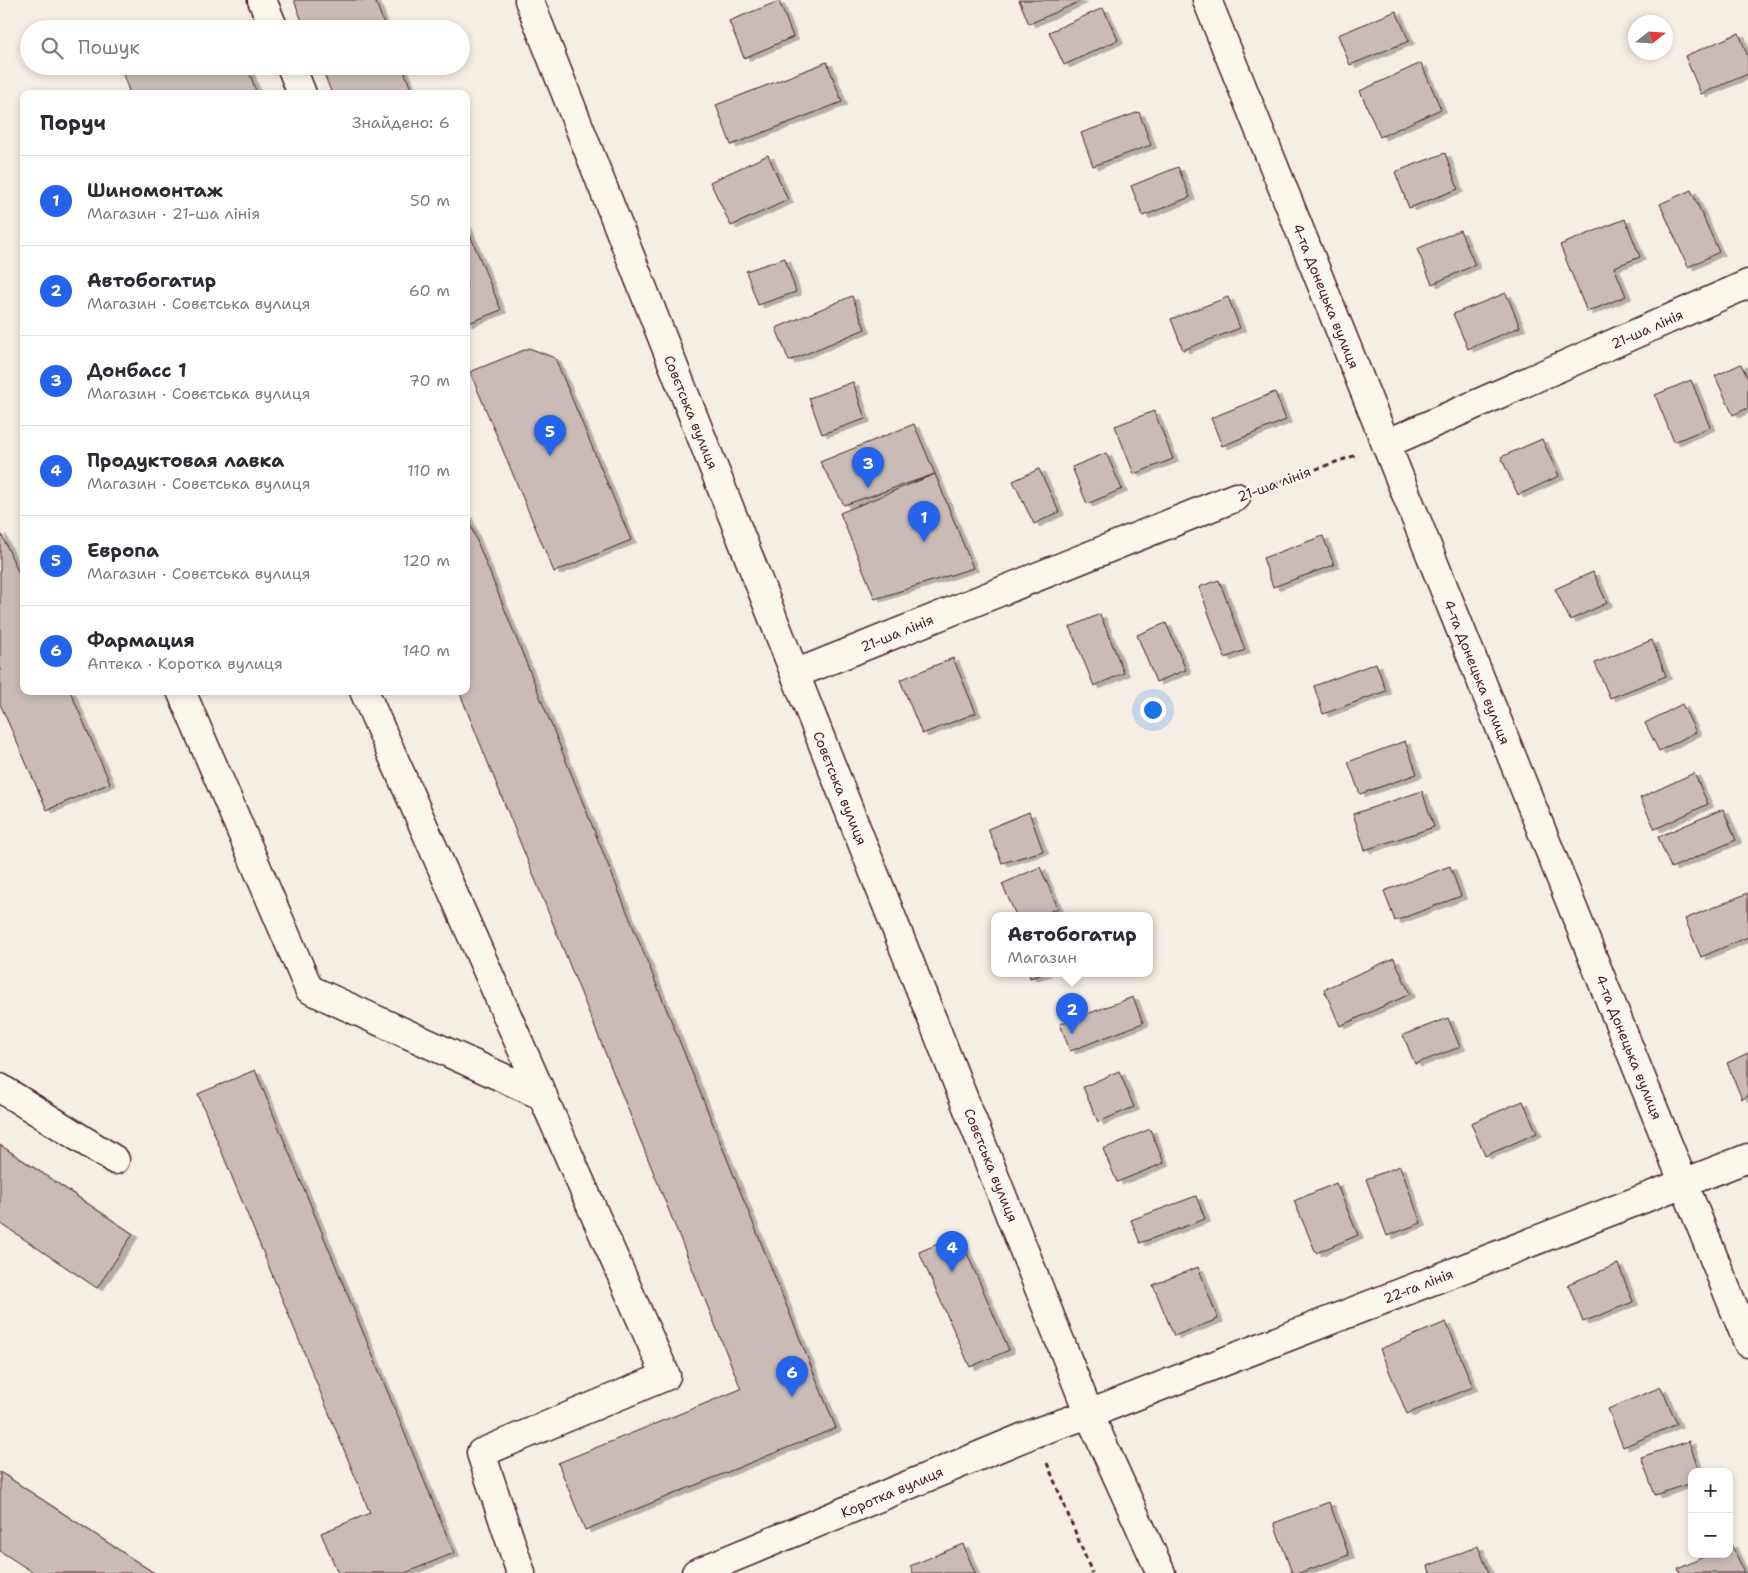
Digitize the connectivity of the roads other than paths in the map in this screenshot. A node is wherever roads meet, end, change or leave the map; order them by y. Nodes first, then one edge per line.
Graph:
1 (262, 0) edge
2 (529, 0) edge
3 (1207, 0) edge
4 (270, 20) edge
5 (294, 75) edge
6 (300, 90) edge
7 (1748, 284) edge
8 (1386, 444) junction
9 (1236, 498) road end
10 (795, 674) junction
11 (183, 695) edge
12 (366, 695) edge
13 (0, 1088) edge
14 (543, 1096) junction
15 (1748, 1158) edge
16 (115, 1160) dead end
17 (1684, 1184) junction
18 (1748, 1344) edge
19 (1089, 1414) junction
20 (521, 1573) edge
21 (696, 1573) edge
22 (1161, 1573) edge

1 - 4 street
2 - 10 street, Совєтська вулиця
3 - 8 street, 4-та Донецька вулиця
5 - 6 street
7 - 8 street, 21-ша лінія
8 - 17 street, 4-та Донецька вулиця
9 - 10 street, 21-ша лінія
10 - 19 street, Совєтська вулиця
11 - 14 street
12 - 14 street
13 - 16 street
14 - 20 street
15 - 17 street, 22-га лінія
17 - 18 street, 4-та Донецька вулиця
17 - 19 street, 22-га лінія
19 - 21 street, Коротка вулиця
19 - 22 street, Совєтська вулиця

